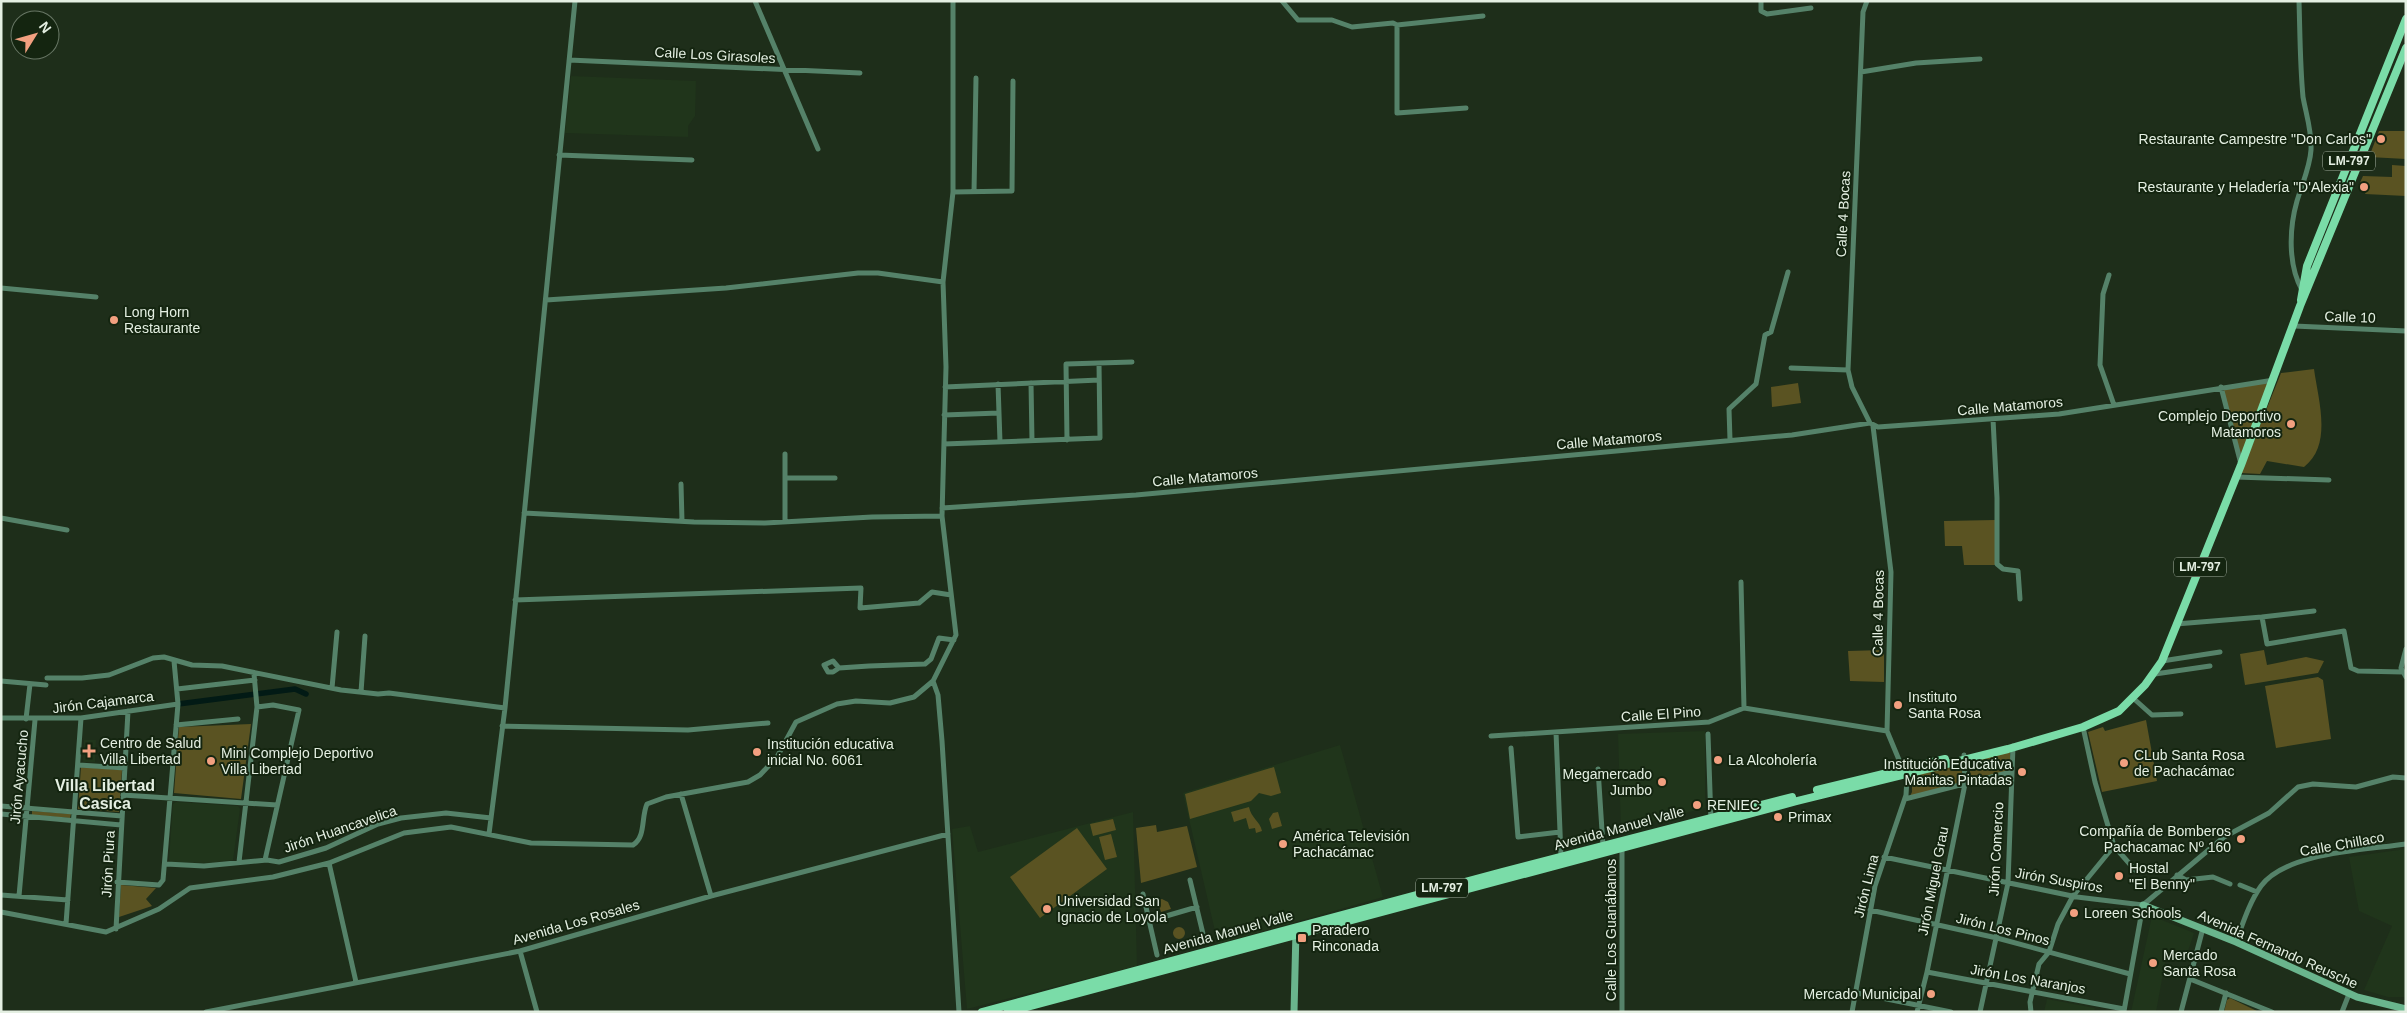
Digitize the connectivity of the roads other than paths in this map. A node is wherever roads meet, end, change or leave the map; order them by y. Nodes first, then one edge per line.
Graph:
1 (575, 1) edge
2 (754, 1) edge
3 (953, 1) edge
4 (1282, 1) edge
5 (1761, 1) edge
6 (1867, 1) edge
7 (2299, 1) edge
8 (1811, 8) dead end
9 (1483, 16) dead end
10 (2406, 19) edge
11 (1396, 25) junction
12 (2406, 48) edge
13 (1980, 59) dead end
14 (569, 60) junction
15 (785, 70) junction
16 (1861, 72) junction
17 (860, 73) dead end
18 (976, 78) dead end
19 (1013, 81) dead end
20 (1466, 108) dead end
21 (818, 149) dead end
22 (560, 155) junction
23 (692, 160) dead end
24 (953, 192) junction
25 (974, 192) junction
26 (1788, 272) dead end
27 (2108, 275) dead end
28 (943, 282) junction
29 (1, 288) edge
30 (2302, 290) junction
31 (96, 297) dead end
32 (546, 300) junction
33 (2300, 306) junction
34 (2294, 326) junction
35 (2406, 331) edge
36 (1132, 362) dead end
37 (1099, 363) junction
38 (1792, 368) dead end
39 (1848, 370) junction
40 (1099, 380) junction
41 (2274, 380) junction
42 (1066, 381) junction
43 (1031, 383) junction
44 (998, 384) junction
45 (945, 387) junction
46 (2221, 387) junction
47 (2114, 405) junction
48 (999, 413) junction
49 (944, 415) junction
50 (1994, 419) junction
51 (1871, 425) junction
52 (1067, 440) junction
53 (1730, 440) junction
54 (1032, 441) junction
55 (1000, 442) junction
56 (944, 444) junction
57 (785, 454) dead end
58 (2241, 465) junction
59 (785, 478) junction
60 (835, 478) dead end
61 (2236, 478) junction
62 (2329, 480) dead end
63 (681, 484) dead end
64 (942, 508) junction
65 (524, 513) junction
66 (942, 516) junction
67 (1, 518) edge
68 (682, 521) junction
69 (785, 522) junction
70 (67, 530) dead end
71 (1742, 582) dead end
72 (951, 595) junction
73 (515, 600) junction
74 (2020, 600) dead end
75 (2314, 611) dead end
76 (2262, 617) junction
77 (2176, 624) junction
78 (337, 632) dead end
79 (365, 636) dead end
80 (954, 640) junction
81 (2406, 649) edge
82 (2220, 652) dead end
83 (174, 661) junction
84 (2162, 661) junction
85 (2210, 666) dead end
86 (839, 668) dead end
87 (254, 674) junction
88 (2154, 674) junction
89 (2404, 675) edge
90 (47, 678) dead end
91 (255, 680) junction
92 (1, 681) edge
93 (933, 681) junction
94 (30, 684) junction
95 (46, 685) dead end
96 (332, 688) junction
97 (177, 689) junction
98 (361, 692) junction
99 (2132, 698) junction
100 (178, 704) junction
101 (257, 707) junction
102 (505, 708) junction
103 (1744, 708) junction
104 (128, 711) junction
105 (2181, 714) dead end
106 (1, 718) edge
107 (81, 718) junction
108 (26, 719) junction
109 (238, 719) dead end
110 (35, 720) junction
111 (768, 723) dead end
112 (176, 725) junction
113 (502, 726) junction
114 (2083, 727) junction
115 (1887, 731) junction
116 (1556, 732) junction
117 (1708, 734) dead end
118 (1491, 736) dead end
119 (2013, 746) junction
120 (1511, 748) dead end
121 (1964, 757) junction
122 (79, 765) junction
123 (125, 768) junction
124 (1598, 769) dead end
125 (1904, 771) junction
126 (2011, 772) junction
127 (2406, 778) edge
128 (1964, 785) junction
129 (681, 794) junction
130 (123, 795) junction
131 (170, 798) junction
132 (1905, 799) junction
133 (245, 803) junction
134 (1, 806) edge
135 (277, 806) junction
136 (27, 808) junction
137 (75, 812) junction
138 (1, 814) edge
139 (27, 816) junction
140 (122, 816) junction
141 (491, 818) junction
142 (75, 821) junction
143 (1711, 821) junction
144 (121, 825) junction
145 (1560, 832) junction
146 (489, 834) junction
147 (948, 834) junction
148 (2406, 844) edge
149 (1603, 846) junction
150 (2114, 846) junction
151 (1622, 848) junction
152 (1561, 856) junction
153 (1884, 857) junction
154 (265, 860) junction
155 (239, 862) junction
156 (329, 863) junction
157 (166, 864) junction
158 (1947, 869) junction
159 (2134, 870) dead end
160 (2177, 875) junction
161 (1502, 876) junction
162 (1190, 880) dead end
163 (118, 882) junction
164 (2008, 883) junction
165 (2230, 884) dead end
166 (2240, 885) dead end
167 (2257, 892) junction
168 (1142, 894) dead end
169 (1, 895) edge
170 (19, 896) junction
171 (711, 896) junction
172 (2074, 896) junction
173 (68, 900) junction
174 (2143, 904) junction
175 (1197, 907) junction
176 (1870, 910) junction
177 (1, 912) edge
178 (1149, 921) junction
179 (66, 924) junction
180 (1936, 925) junction
181 (2203, 928) junction
182 (116, 929) junction
183 (1296, 931) junction
184 (1204, 938) dead end
185 (1997, 938) junction
186 (2236, 942) junction
187 (520, 950) junction
188 (2049, 952) junction
189 (1157, 955) dead end
190 (1927, 972) junction
191 (2130, 974) junction
192 (2190, 979) junction
193 (356, 982) junction
194 (1987, 983) junction
195 (2032, 992) junction
196 (1857, 993) junction
197 (2226, 993) junction
198 (2349, 994) junction
199 (1918, 1005) junction
200 (2406, 1009) edge
201 (2124, 1010) edge
202 (206, 1012) edge
203 (536, 1012) edge
204 (960, 1012) edge
205 (982, 1012) edge
206 (1008, 1012) edge
207 (1294, 1012) edge
208 (1622, 1012) edge
209 (1852, 1012) edge
210 (1917, 1012) edge
211 (1951, 1012) edge
212 (1980, 1012) edge
213 (2030, 1012) edge
214 (2181, 1012) edge
215 (2221, 1012) edge
216 (2272, 1012) edge
217 (2342, 1012) edge

1 - 14 street
2 - 15 street
3 - 24 street
4 - 11 street
5 - 8 street
6 - 16 street, Calle 4 Bocas
7 - 30 street
9 - 11 street
10 - 30 main road, LM-797
11 - 20 street
12 - 33 main road, LM-797
13 - 16 street
14 - 15 street, Calle Los Girasoles
14 - 22 street
15 - 17 street, Calle Los Girasoles
15 - 21 street
16 - 39 street, Calle 4 Bocas
18 - 25 street
19 - 25 street
22 - 23 street
22 - 32 street
24 - 25 street
24 - 28 street
26 - 53 street
27 - 47 street
28 - 32 street
28 - 45 street
29 - 31 street
30 - 33 main road, LM-797
32 - 65 street
33 - 34 main road, LM-797
34 - 35 street, Calle 10
34 - 41 main road, LM-797
36 - 37 street
37 - 40 street
37 - 42 street
38 - 39 street
39 - 51 street, Calle 4 Bocas
40 - 42 street
40 - 52 street
41 - 46 street, Calle Matamoros
41 - 58 main road, LM-797
42 - 43 street
42 - 52 street
43 - 44 street
43 - 54 street
44 - 45 street
44 - 48 street
45 - 49 street
46 - 47 street, Calle Matamoros
46 - 58 street
47 - 50 street, Calle Matamoros
48 - 49 street
48 - 55 street
49 - 56 street
50 - 51 street, Calle Matamoros
50 - 74 street
51 - 53 street, Calle Matamoros
51 - 115 street, Calle 4 Bocas
52 - 54 street
53 - 64 street, Calle Matamoros
54 - 55 street
55 - 56 street
56 - 64 street
57 - 59 street
58 - 61 main road, LM-797
59 - 60 street
59 - 69 street
61 - 62 street
61 - 77 main road, LM-797
63 - 68 street
64 - 66 street
65 - 68 street
65 - 73 street
66 - 69 street
66 - 72 street
67 - 70 street
68 - 69 street
71 - 103 street
72 - 73 street
72 - 80 street
73 - 102 street
75 - 76 street
76 - 77 street
76 - 89 street
77 - 84 main road, LM-797
78 - 96 street
79 - 98 street
80 - 86 street
80 - 93 street
81 - 89 street
82 - 84 street
83 - 87 street
83 - 90 street
83 - 97 street
84 - 88 main road, LM-797
85 - 88 street
87 - 91 street
87 - 96 street
88 - 99 main road, LM-797
91 - 97 street
91 - 101 street
92 - 94 street
93 - 129 street
93 - 147 street
94 - 95 street
94 - 108 street, Jirón Ayacucho
96 - 98 street
97 - 100 street
98 - 102 street
99 - 105 street
99 - 114 main road, LM-797
100 - 104 street, Jirón Cajamarca
100 - 112 street
101 - 133 street
101 - 135 street
102 - 113 street
103 - 115 street
103 - 116 street, Calle El Pino
104 - 107 street, Jirón Cajamarca
104 - 123 street, Jirón Piura
106 - 108 street, Jirón Cajamarca
107 - 110 street, Jirón Cajamarca
107 - 122 street
108 - 110 street, Jirón Cajamarca
109 - 112 street
110 - 136 street, Jirón Ayacucho
111 - 113 street
112 - 131 street
113 - 141 street
114 - 119 main road, LM-797
114 - 150 street
115 - 125 street, Calle 4 Bocas
116 - 118 street, Calle El Pino
116 - 145 street
117 - 143 street
119 - 121 main road, Avenida Manuel Valle / LM-797
119 - 126 street, Jirón Comercio
120 - 145 street
121 - 125 main road, Avenida Manuel Valle / LM-797
121 - 128 street, Jirón Miguel Grau
122 - 123 street
122 - 137 street
123 - 130 street, Jirón Piura
124 - 149 street
125 - 132 street, Jirón Lima
125 - 143 main road, Avenida Manuel Valle / LM-797
126 - 128 street
126 - 164 street, Jirón Comercio
127 - 160 street
128 - 132 street
128 - 158 street, Jirón Miguel Grau
129 - 146 street
129 - 171 street
130 - 131 street
130 - 140 street, Jirón Piura
131 - 133 street
131 - 157 street
132 - 153 street, Jirón Lima
133 - 135 street
133 - 155 street
134 - 136 street
135 - 154 street
136 - 137 street
136 - 139 street, Jirón Ayacucho
137 - 140 street
137 - 142 street
138 - 139 street
139 - 142 street
139 - 170 street, Jirón Ayacucho
140 - 144 street, Jirón Piura
141 - 146 street
141 - 154 street, Jirón Huancavelica
142 - 144 street
142 - 173 street
143 - 149 main road, Avenida Manuel Valle / LM-797
143 - 151 main road, Avenida Manuel Valle / LM-797
144 - 163 street, Jirón Piura
145 - 152 street
146 - 156 street
147 - 171 street, Avenida Los Rosales
147 - 204 street
148 - 167 street, Calle Chillaco
149 - 152 main road, Avenida Manuel Valle / LM-797
150 - 159 street
150 - 172 street
151 - 161 main road, Avenida Manuel Valle / LM-797
151 - 208 street, Calle Los Guanábanos
152 - 161 main road, Avenida Manuel Valle / LM-797
153 - 158 street, Jirón Suspiros
153 - 176 street, Jirón Lima
154 - 155 street, Jirón Huancavelica
155 - 157 street, Jirón Huancavelica
156 - 182 street
156 - 193 street
157 - 163 street
158 - 164 street, Jirón Suspiros
158 - 180 street, Jirón Miguel Grau
160 - 165 street
160 - 174 street
161 - 183 main road, Avenida Manuel Valle / LM-797
162 - 175 street
163 - 182 street, Jirón Piura
164 - 172 street, Jirón Suspiros
164 - 185 street, Jirón Comercio
166 - 167 street
167 - 186 street, Calle Chillaco
168 - 178 street
169 - 170 street
170 - 173 street
171 - 187 street, Avenida Los Rosales
172 - 174 street, Jirón Suspiros
172 - 188 street
173 - 179 street
174 - 181 street, Avenida Fernando Reusche
174 - 191 street
175 - 178 street
175 - 184 street
176 - 180 street, Jirón Los Pinos
176 - 196 street, Jirón Lima
177 - 179 street
178 - 189 street
179 - 182 street
180 - 185 street, Jirón Los Pinos
180 - 190 street, Jirón Miguel Grau
181 - 186 street, Avenida Fernando Reusche
181 - 192 street
183 - 205 main road, Avenida Manuel Valle / LM-797
183 - 206 main road, Avenida Manuel Valle / LM-797
183 - 207 street
185 - 188 street, Jirón Los Pinos
185 - 194 street, Jirón Comercio
186 - 198 street, Avenida Fernando Reusche
187 - 193 street, Avenida Los Rosales
187 - 203 street
188 - 191 street, Jirón Los Pinos
188 - 195 street
190 - 194 street, Jirón Los Naranjos
190 - 199 street, Jirón Miguel Grau
191 - 201 street
192 - 197 street
192 - 214 street
193 - 202 street, Avenida Los Rosales
194 - 195 street, Jirón Los Naranjos
194 - 212 street, Jirón Comercio
195 - 201 street, Jirón Los Naranjos
195 - 213 street
196 - 199 street
196 - 209 street, Jirón Lima
197 - 215 street
197 - 216 street
198 - 200 street, Avenida Fernando Reusche
198 - 217 street
199 - 210 street, Jirón Miguel Grau
199 - 211 street

